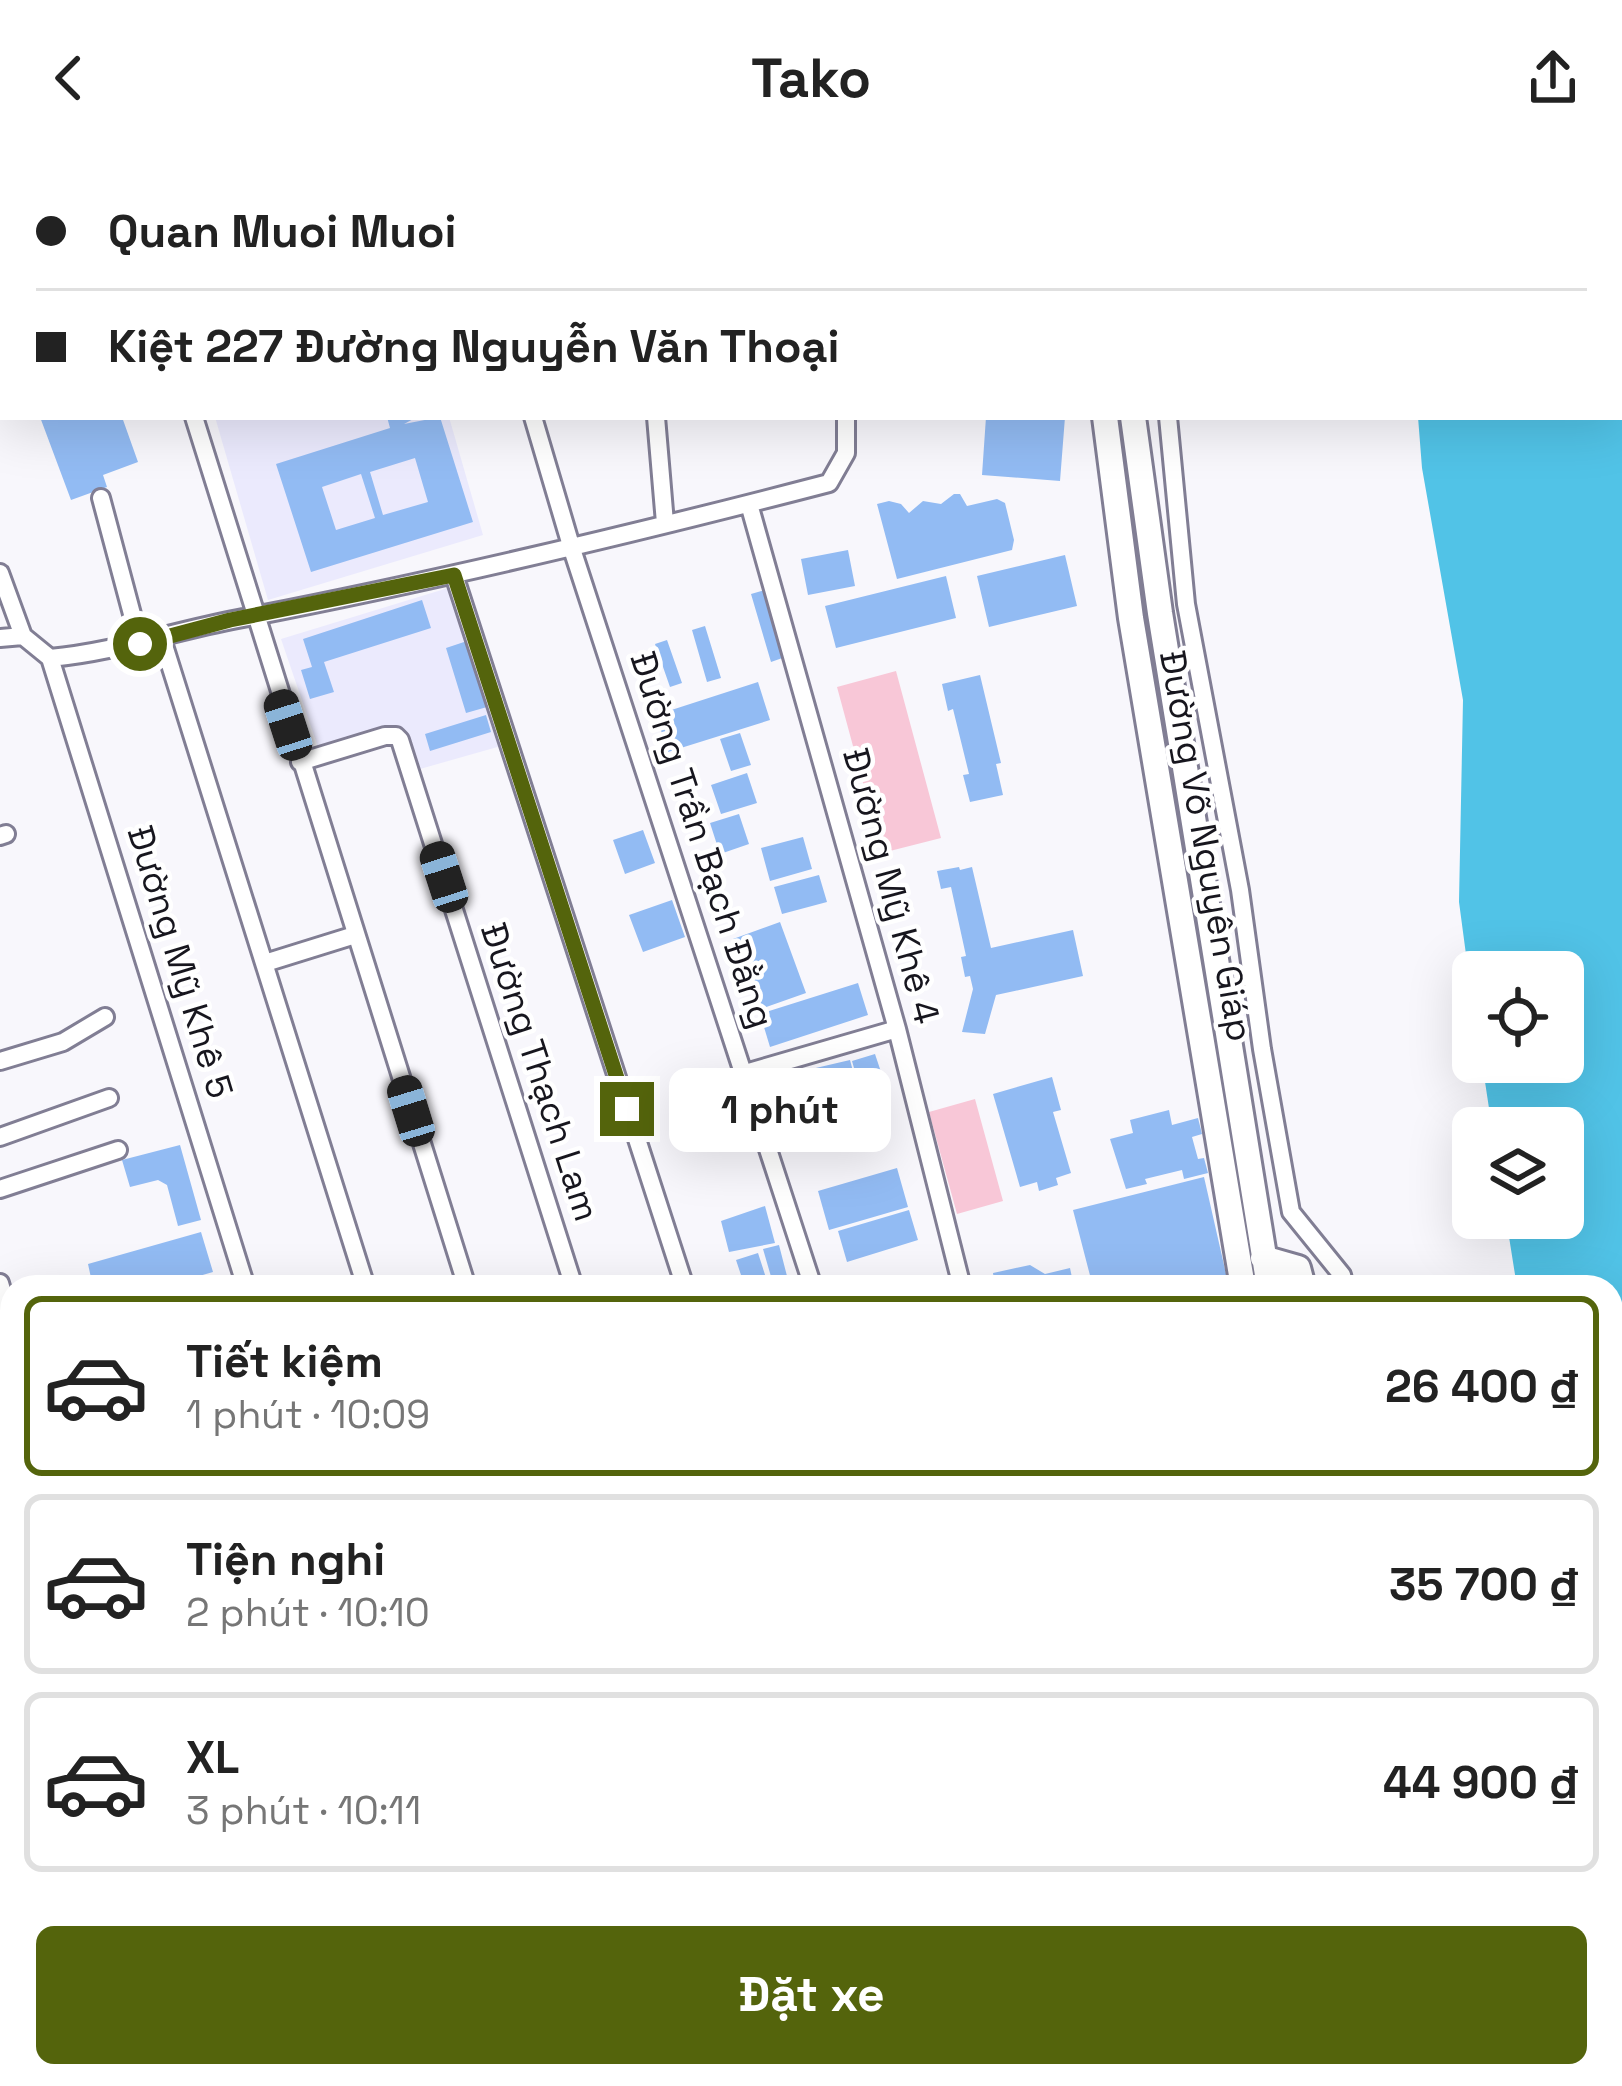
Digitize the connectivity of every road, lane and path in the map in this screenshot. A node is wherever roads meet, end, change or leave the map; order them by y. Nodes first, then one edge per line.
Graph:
1 (195, 420) edge
2 (534, 420) edge
3 (656, 420) edge
4 (846, 420) edge
5 (1105, 420) edge
6 (1133, 420) edge
7 (1168, 420) edge
8 (1171, 458) junction
9 (1148, 461) dead end
10 (101, 498) dead end
11 (749, 504) junction
12 (665, 523) junction
13 (572, 549) junction
14 (0, 573) edge
15 (454, 575) junction
16 (1186, 604) junction
17 (1167, 607) dead end
18 (254, 616) junction
19 (23, 636) junction
20 (0, 638) edge
21 (162, 639) junction
22 (140, 644) junction
23 (50, 658) junction
24 (300, 762) junction
25 (1240, 890) junction
26 (1214, 894) dead end
27 (355, 935) junction
28 (265, 963) junction
29 (105, 1017) dead end
30 (897, 1029) junction
31 (1262, 1048) junction
32 (1238, 1052) dead end
33 (0, 1061) edge
34 (742, 1074) junction
35 (109, 1098) dead end
36 (0, 1137) edge
37 (118, 1150) dead end
38 (0, 1189) edge
39 (1263, 1258) junction
40 (242, 1275) edge
41 (362, 1275) edge
42 (463, 1275) edge
43 (570, 1275) edge
44 (681, 1275) edge
45 (809, 1275) edge
46 (959, 1275) edge
47 (1241, 1275) edge
48 (1267, 1275) edge
49 (1300, 1275) edge
50 (1342, 1275) edge

1 - 18 street
2 - 13 street, Đường Trần Bạch Đằng
3 - 12 street
4 - 11 street
5 - 47 main road, Đường Võ Nguyên Giáp
6 - 39 main road, Đường Võ Nguyên Giáp
7 - 8 street
8 - 9 street
8 - 16 street
10 - 22 street
11 - 12 street
11 - 30 street, Đường Mỹ Khê 4
12 - 13 street
13 - 15 street
13 - 34 street, Đường Trần Bạch Đằng
14 - 19 street
15 - 18 street
15 - 44 street
16 - 17 street
16 - 25 street
18 - 21 street
18 - 24 street
19 - 20 street
19 - 23 street
21 - 22 street
21 - 28 street
22 - 23 street
23 - 40 street, Đường Mỹ Khê 5
24 - 27 street
24 - 43 street, Đường Thạch Lam
25 - 26 street
25 - 31 street
27 - 28 street
27 - 42 street
28 - 41 street
29 - 33 street
30 - 34 street
30 - 46 street, Đường Mỹ Khê 4
31 - 32 street
31 - 50 street
34 - 45 street, Đường Trần Bạch Đằng
35 - 36 street
37 - 38 street
39 - 48 main road, Đường Võ Nguyên Giáp
39 - 49 main road

